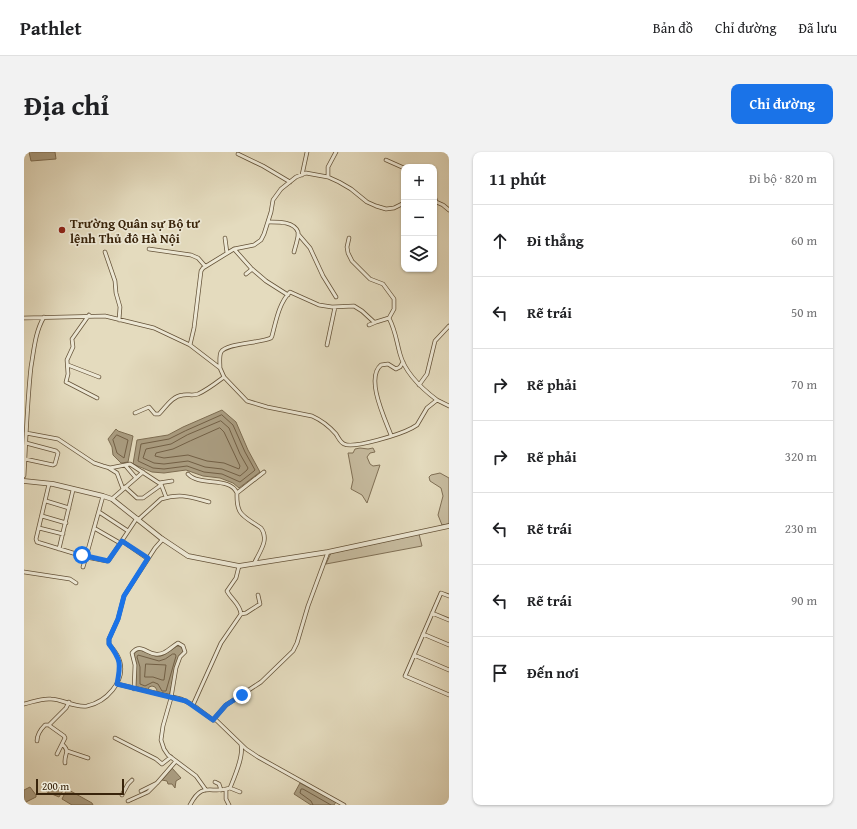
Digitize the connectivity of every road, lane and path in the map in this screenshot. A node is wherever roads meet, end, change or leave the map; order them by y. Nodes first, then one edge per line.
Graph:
1 (307, 152) edge
2 (336, 152) edge
3 (238, 154) dead end
4 (386, 160) dead end
5 (401, 167) edge
6 (302, 175) junction
7 (328, 177) junction
8 (290, 182) junction
9 (437, 203) edge
10 (401, 204) edge
11 (449, 210) edge
12 (268, 222) junction
13 (298, 234) junction
14 (225, 238) dead end
15 (349, 238) dead end
16 (149, 249) dead end
17 (234, 249) junction
18 (105, 252) dead end
19 (294, 252) dead end
20 (227, 253) junction
21 (205, 266) junction
22 (252, 269) junction
23 (246, 274) dead end
24 (288, 295) junction
25 (336, 298) dead end
26 (335, 307) junction
27 (89, 315) junction
28 (44, 317) junction
29 (24, 318) edge
30 (390, 318) junction
31 (119, 320) junction
32 (374, 322) junction
33 (369, 325) dead end
34 (449, 326) edge
35 (190, 345) junction
36 (327, 345) dead end
37 (403, 362) junction
38 (68, 365) junction
39 (220, 368) junction
40 (99, 377) dead end
41 (224, 377) junction
42 (419, 385) junction
43 (97, 398) dead end
44 (436, 400) junction
45 (449, 406) edge
46 (135, 413) dead end
47 (26, 433) junction
48 (391, 435) junction
49 (26, 443) junction
50 (25, 459) junction
51 (125, 465) junction
52 (107, 468) junction
53 (143, 472) junction
54 (264, 472) dead end
55 (188, 474) dead end
56 (24, 476) edge
57 (136, 478) junction
58 (24, 481) edge
59 (172, 481) dead end
60 (49, 484) junction
61 (161, 484) junction
62 (124, 488) junction
63 (73, 490) junction
64 (236, 493) junction
65 (103, 496) junction
66 (166, 497) junction
67 (112, 499) junction
68 (46, 501) junction
69 (209, 502) dead end
70 (69, 508) junction
71 (99, 512) junction
72 (42, 516) junction
73 (138, 519) junction
74 (66, 523) junction
75 (449, 526) edge
76 (39, 528) junction
77 (94, 528) junction
78 (128, 531) junction
79 (63, 534) junction
80 (163, 539) junction
81 (121, 542) junction
82 (59, 549) junction
83 (328, 552) junction
84 (86, 557) junction
85 (148, 558) junction
86 (254, 564) junction
87 (239, 566) junction
88 (83, 567) dead end
89 (24, 572) edge
90 (76, 583) dead end
91 (258, 595) dead end
92 (449, 596) edge
93 (432, 613) junction
94 (241, 614) junction
95 (449, 620) edge
96 (423, 634) junction
97 (449, 645) edge
98 (414, 655) junction
99 (449, 670) edge
100 (117, 684) junction
101 (134, 688) junction
102 (449, 695) edge
103 (171, 698) junction
104 (69, 702) junction
105 (24, 704) edge
106 (193, 705) junction
107 (213, 720) junction
108 (50, 725) junction
109 (115, 738) dead end
110 (37, 741) dead end
111 (240, 743) junction
112 (62, 744) junction
113 (67, 751) junction
114 (57, 754) dead end
115 (171, 757) junction
116 (88, 758) dead end
117 (176, 761) junction
118 (65, 763) dead end
119 (132, 780) dead end
120 (215, 782) dead end
121 (157, 783) junction
122 (228, 789) junction
123 (206, 790) junction
124 (221, 790) junction
125 (141, 791) dead end
126 (240, 792) dead end
127 (122, 796) dead end
128 (128, 801) dead end
129 (227, 804) edge
130 (190, 805) edge
131 (344, 805) edge

1 - 6 street
2 - 7 street
3 - 8 street
4 - 5 street
6 - 7 street
6 - 8 street
7 - 10 street
8 - 12 street
9 - 11 street
12 - 13 street
12 - 17 street
13 - 19 street
13 - 25 street
14 - 20 street
15 - 30 street
16 - 21 street
17 - 20 street
17 - 22 street
18 - 31 street
20 - 21 street
21 - 35 street
22 - 23 street
22 - 24 street
24 - 26 street
24 - 39 street
26 - 32 street
26 - 36 street
27 - 28 street
27 - 31 street
27 - 38 street
28 - 29 street
28 - 47 street
30 - 32 street
30 - 37 street
31 - 35 street
32 - 33 street
34 - 42 street
35 - 39 street
37 - 42 street
37 - 48 street
38 - 40 street
38 - 43 street
39 - 41 street
41 - 46 street
41 - 48 street
42 - 44 street
44 - 45 street
44 - 48 street
47 - 49 street
47 - 52 street
49 - 50 street
49 - 50 street
50 - 56 street
51 - 52 street
51 - 53 street
51 - 57 street
52 - 62 street
53 - 57 street
53 - 61 street
54 - 64 street
55 - 64 street
57 - 62 street
58 - 60 street
59 - 61 street
60 - 63 street
60 - 68 street
61 - 62 street
61 - 66 street
62 - 67 street
63 - 65 street
63 - 70 street
64 - 86 street
65 - 67 street
65 - 71 street
66 - 69 street
66 - 73 street
67 - 73 street
68 - 70 street
68 - 72 street
70 - 74 street
71 - 77 street
71 - 78 street
72 - 74 street
72 - 76 street
73 - 78 street
73 - 80 street
74 - 79 street
75 - 83 street
76 - 79 street
76 - 82 street
77 - 81 street
77 - 84 street
78 - 81 street
79 - 82 street
80 - 85 street
80 - 87 street
81 - 84 street
81 - 85 street
82 - 84 street
83 - 86 street
83 - 107 street
84 - 88 street
85 - 100 street
86 - 87 street
87 - 94 street
89 - 90 street
91 - 94 street
92 - 93 street
93 - 95 street
93 - 96 street
94 - 106 street
96 - 97 street
96 - 98 street
98 - 99 street
98 - 102 street
100 - 101 street
100 - 104 street
101 - 103 street
101 - 103 street
103 - 106 street
103 - 115 street
104 - 105 street
104 - 108 street
106 - 107 street
107 - 111 street
108 - 110 street
108 - 112 street
109 - 115 street
111 - 122 street
111 - 131 street
112 - 113 street
112 - 114 street
113 - 116 street
113 - 118 street
115 - 117 street
117 - 121 street
117 - 123 street
119 - 127 street
120 - 124 street
121 - 125 street
121 - 128 street
122 - 124 street
122 - 126 street
122 - 129 street
123 - 124 street
123 - 130 street

